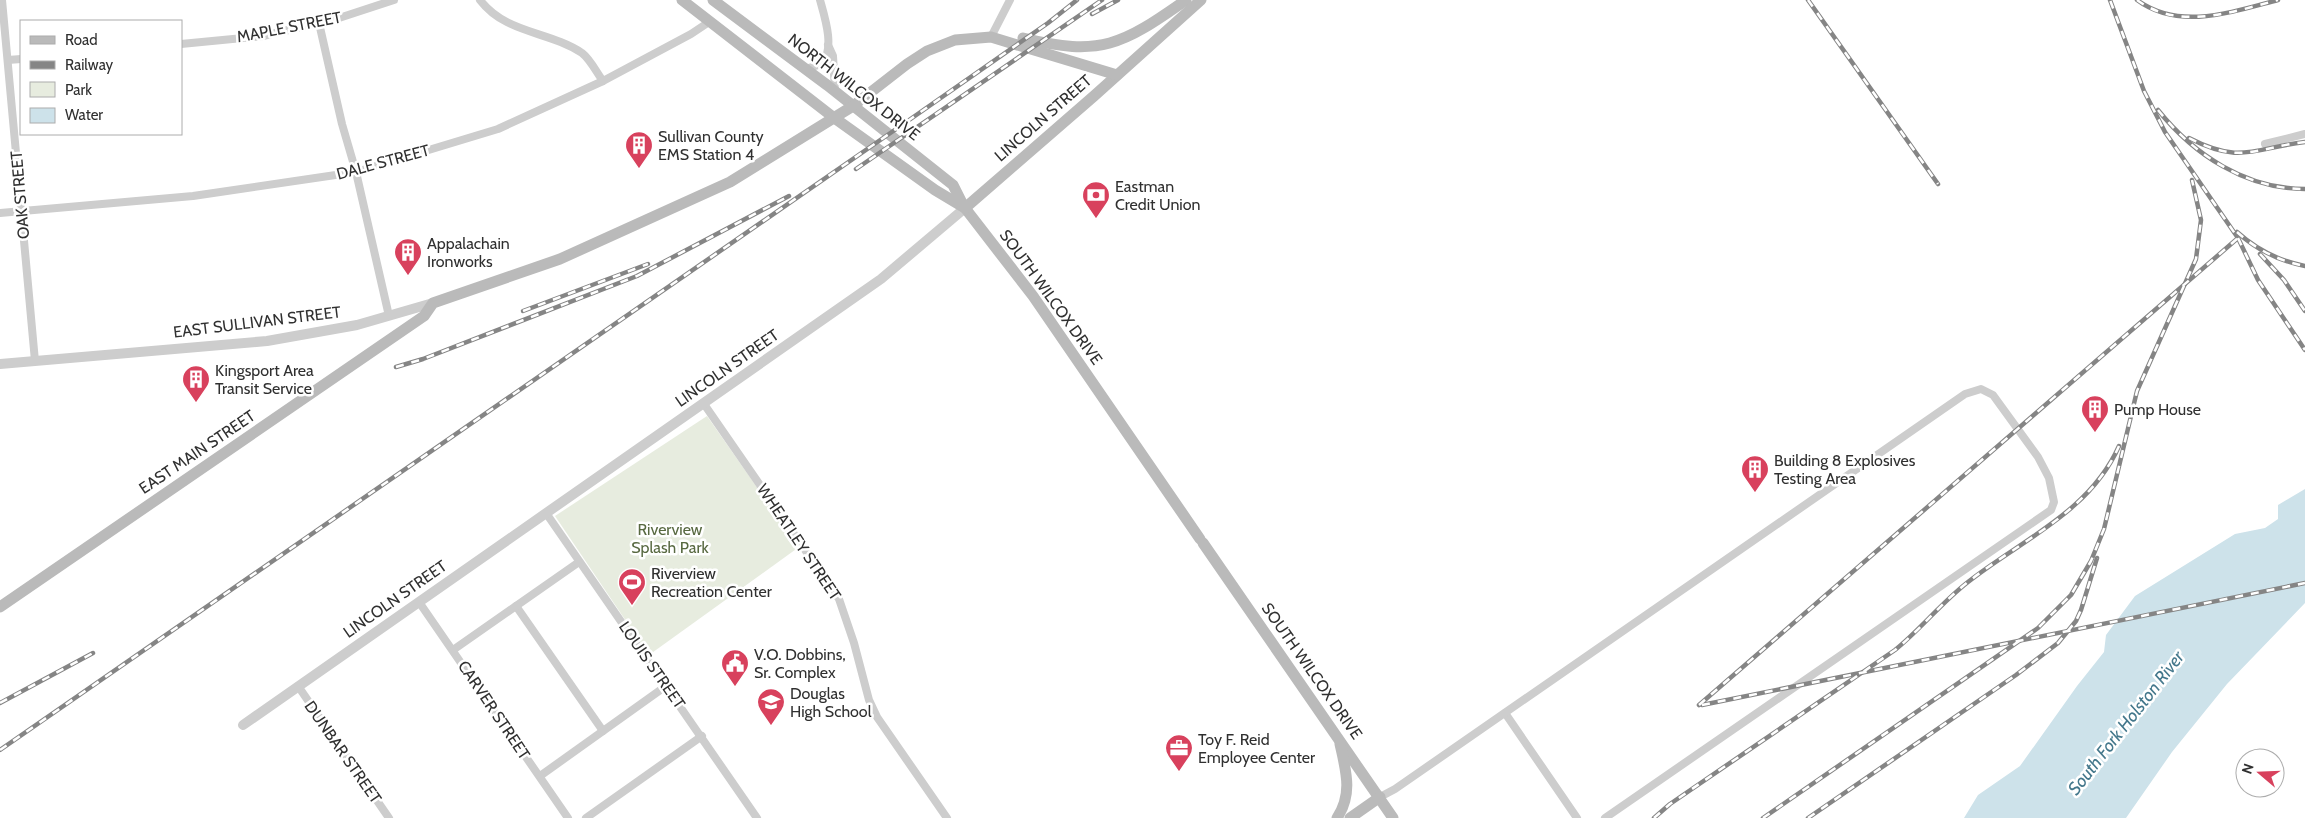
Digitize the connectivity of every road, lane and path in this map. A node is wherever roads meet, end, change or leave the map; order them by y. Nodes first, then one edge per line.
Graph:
1 (2, 0) edge
2 (394, 0) edge
3 (480, 0) edge
4 (682, 0) edge
5 (713, 0) edge
6 (820, 0) edge
7 (1010, 0) edge
8 (1186, 0) edge
9 (1201, 0) edge
10 (727, 11) junction
11 (709, 22) junction
12 (319, 23) junction
13 (991, 37) junction
14 (828, 43) junction
15 (182, 44) edge
16 (20, 59) edge
17 (8, 60) junction
18 (805, 69) junction
19 (1117, 75) junction
20 (603, 81) junction
21 (835, 92) junction
22 (853, 106) junction
23 (833, 117) junction
24 (2305, 134) edge
25 (2265, 144) dead end
26 (356, 172) junction
27 (965, 208) junction
28 (22, 211) junction
29 (0, 213) edge
30 (433, 303) junction
31 (389, 316) junction
32 (35, 361) junction
33 (0, 364) edge
34 (704, 404) junction
35 (546, 513) junction
36 (579, 562) junction
37 (419, 602) junction
38 (516, 606) junction
39 (0, 607) edge
40 (453, 650) junction
41 (298, 686) junction
42 (666, 686) junction
43 (1505, 714) junction
44 (243, 725) dead end
45 (602, 732) junction
46 (702, 736) junction
47 (1338, 738) junction
48 (540, 776) junction
49 (1380, 797) junction
50 (389, 818) edge
51 (568, 818) edge
52 (586, 818) edge
53 (757, 818) edge
54 (947, 818) edge
55 (1337, 818) edge
56 (1350, 818) edge
57 (1394, 818) edge
58 (1577, 818) edge
59 (1605, 818) edge

1 - 17 street, OAK STREET
2 - 12 street, MAPLE STREET
3 - 20 street
4 - 11 main road
5 - 10 main road, NORTH WILCOX DRIVE
6 - 14 street
7 - 13 street
8 - 13 main road, EAST SULLIVAN STREET
9 - 19 main road, LINCOLN STREET
10 - 11 main road
10 - 18 main road, NORTH WILCOX DRIVE
11 - 20 street, DALE STREET
11 - 23 main road
12 - 15 street, MAPLE STREET
12 - 26 street
13 - 19 main road
13 - 22 main road, EAST SULLIVAN STREET
14 - 18 street
14 - 21 street
16 - 17 street
17 - 28 street, OAK STREET
18 - 21 main road, NORTH WILCOX DRIVE
19 - 27 main road, LINCOLN STREET
20 - 26 street, DALE STREET
21 - 22 main road, NORTH WILCOX DRIVE
22 - 23 main road, EAST SULLIVAN STREET
22 - 27 main road, NORTH WILCOX DRIVE
23 - 27 main road, SOUTH WILCOX DRIVE
23 - 30 main road, EAST SULLIVAN STREET
24 - 25 street
26 - 28 street, DALE STREET
26 - 31 street
27 - 34 street, LINCOLN STREET
27 - 47 main road, SOUTH WILCOX DRIVE
28 - 29 street, DALE STREET
28 - 32 street, OAK STREET
30 - 31 street, EAST SULLIVAN STREET
30 - 39 main road, EAST MAIN STREET
31 - 32 street, EAST SULLIVAN STREET
32 - 33 street, EAST SULLIVAN STREET
34 - 35 street, LINCOLN STREET
34 - 54 street, WHEATLEY STREET
35 - 36 street, LOUIS STREET
35 - 37 street, LINCOLN STREET
36 - 38 street
36 - 42 street, LOUIS STREET
37 - 40 street, CARVER STREET
37 - 41 street, LINCOLN STREET
38 - 40 street
38 - 45 street
40 - 48 street, CARVER STREET
41 - 44 street, LINCOLN STREET
41 - 50 street, DUNBAR STREET
42 - 45 street
42 - 46 street, LOUIS STREET
43 - 49 street
43 - 58 street
43 - 59 street
45 - 48 street
46 - 52 street
46 - 53 street, LOUIS STREET
47 - 49 main road, SOUTH WILCOX DRIVE
47 - 55 main road
48 - 51 street, CARVER STREET
49 - 56 main road
49 - 57 main road, SOUTH WILCOX DRIVE

